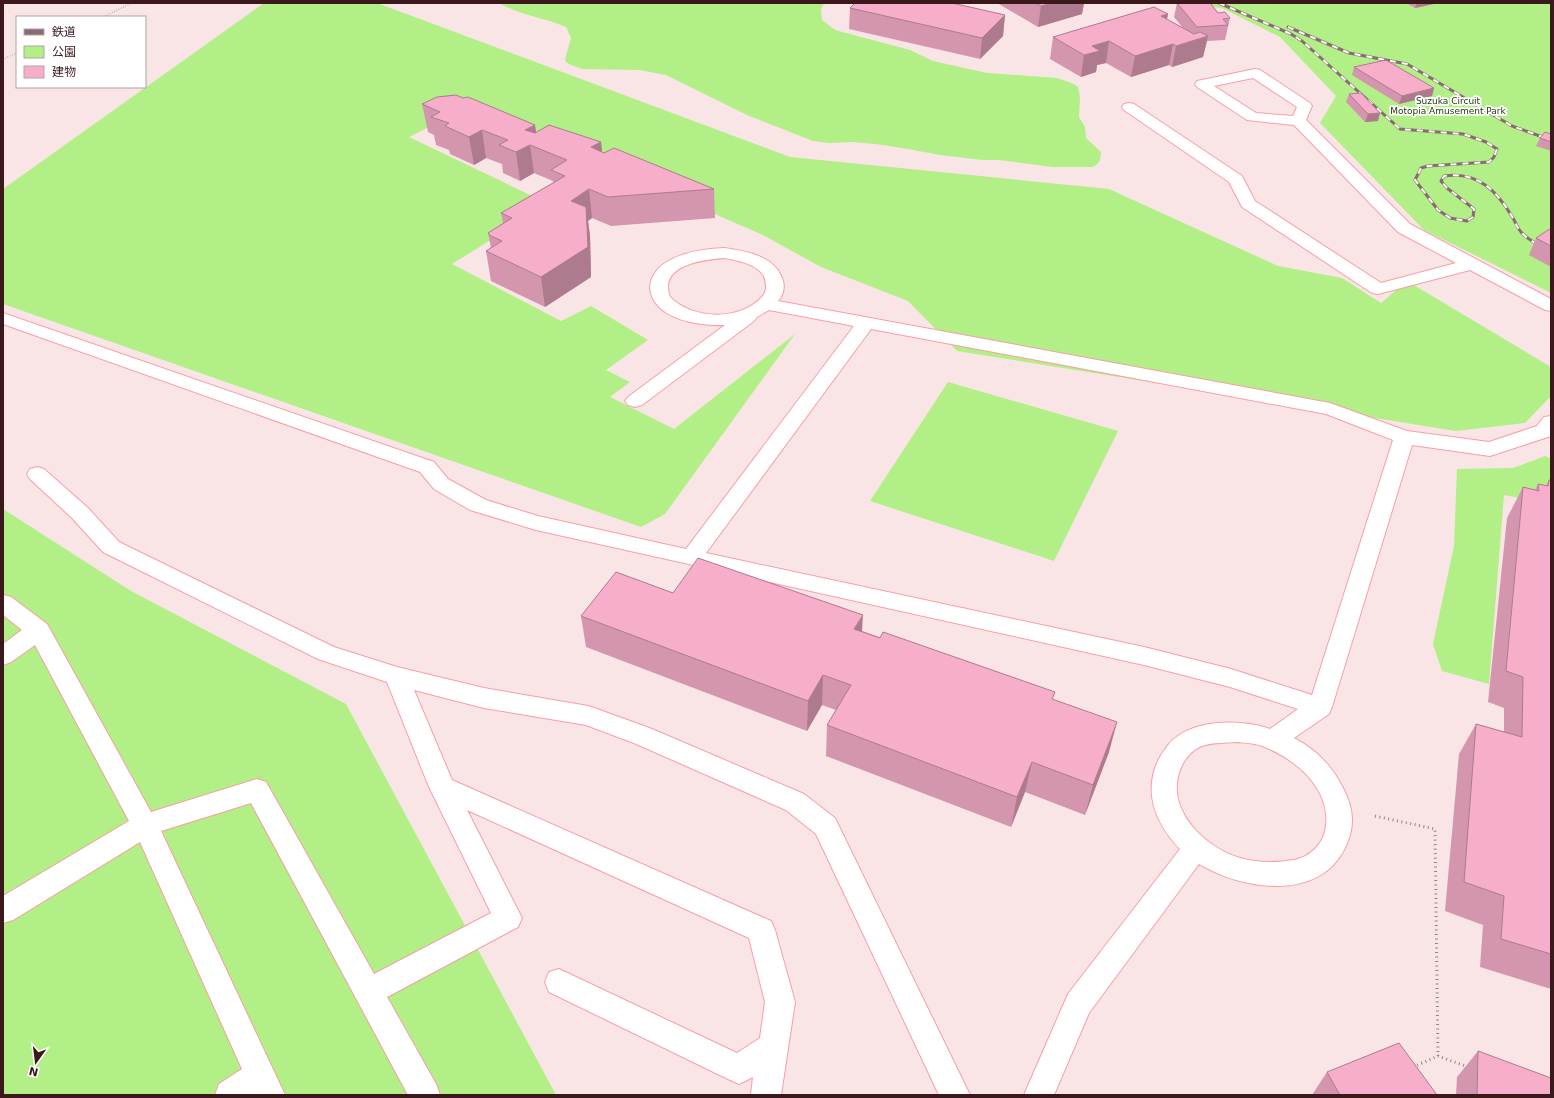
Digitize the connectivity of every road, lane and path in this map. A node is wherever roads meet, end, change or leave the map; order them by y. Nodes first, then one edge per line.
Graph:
1 (132, 3) edge
2 (105, 16) edge
3 (16, 53) edge
4 (3, 59) edge
5 (1129, 107) dead end
6 (1298, 121) junction
7 (1471, 264) junction
8 (762, 306) junction
9 (1551, 306) edge
10 (3, 318) edge
11 (866, 323) junction
12 (635, 401) dead end
13 (1551, 422) edge
14 (1404, 437) junction
15 (37, 474) dead end
16 (691, 558) junction
17 (3, 604) edge
18 (39, 630) junction
19 (3, 656) edge
20 (396, 676) junction
21 (1320, 707) junction
22 (1273, 740) junction
23 (442, 787) junction
24 (1340, 809) junction
25 (146, 825) junction
26 (1196, 848) junction
27 (3, 911) edge
28 (559, 982) dead end
29 (368, 992) junction
30 (773, 1046) junction
31 (1438, 1056) junction
32 (1410, 1068) edge
33 (1473, 1069) dead end
34 (266, 1085) edge
35 (230, 1095) edge
36 (425, 1095) edge
37 (766, 1095) edge
38 (955, 1095) edge
39 (1039, 1095) edge

1 - 2 path
3 - 4 path
5 - 7 lane
6 - 6 lane
6 - 7 lane
7 - 9 lane
8 - 8 lane
8 - 11 lane
8 - 12 lane
10 - 16 lane
11 - 14 lane
11 - 16 lane
13 - 14 lane
14 - 21 lane
15 - 20 lane
16 - 21 lane
17 - 18 lane
18 - 19 lane
18 - 25 lane
20 - 23 lane
20 - 38 lane
21 - 22 lane
22 - 24 lane
22 - 26 lane
23 - 29 lane
23 - 30 lane
24 - 26 lane
24 - 31 path
25 - 27 lane
25 - 29 lane
25 - 34 lane
26 - 39 lane
28 - 30 lane
29 - 36 lane
30 - 37 lane
31 - 32 path
31 - 33 path
34 - 35 lane

